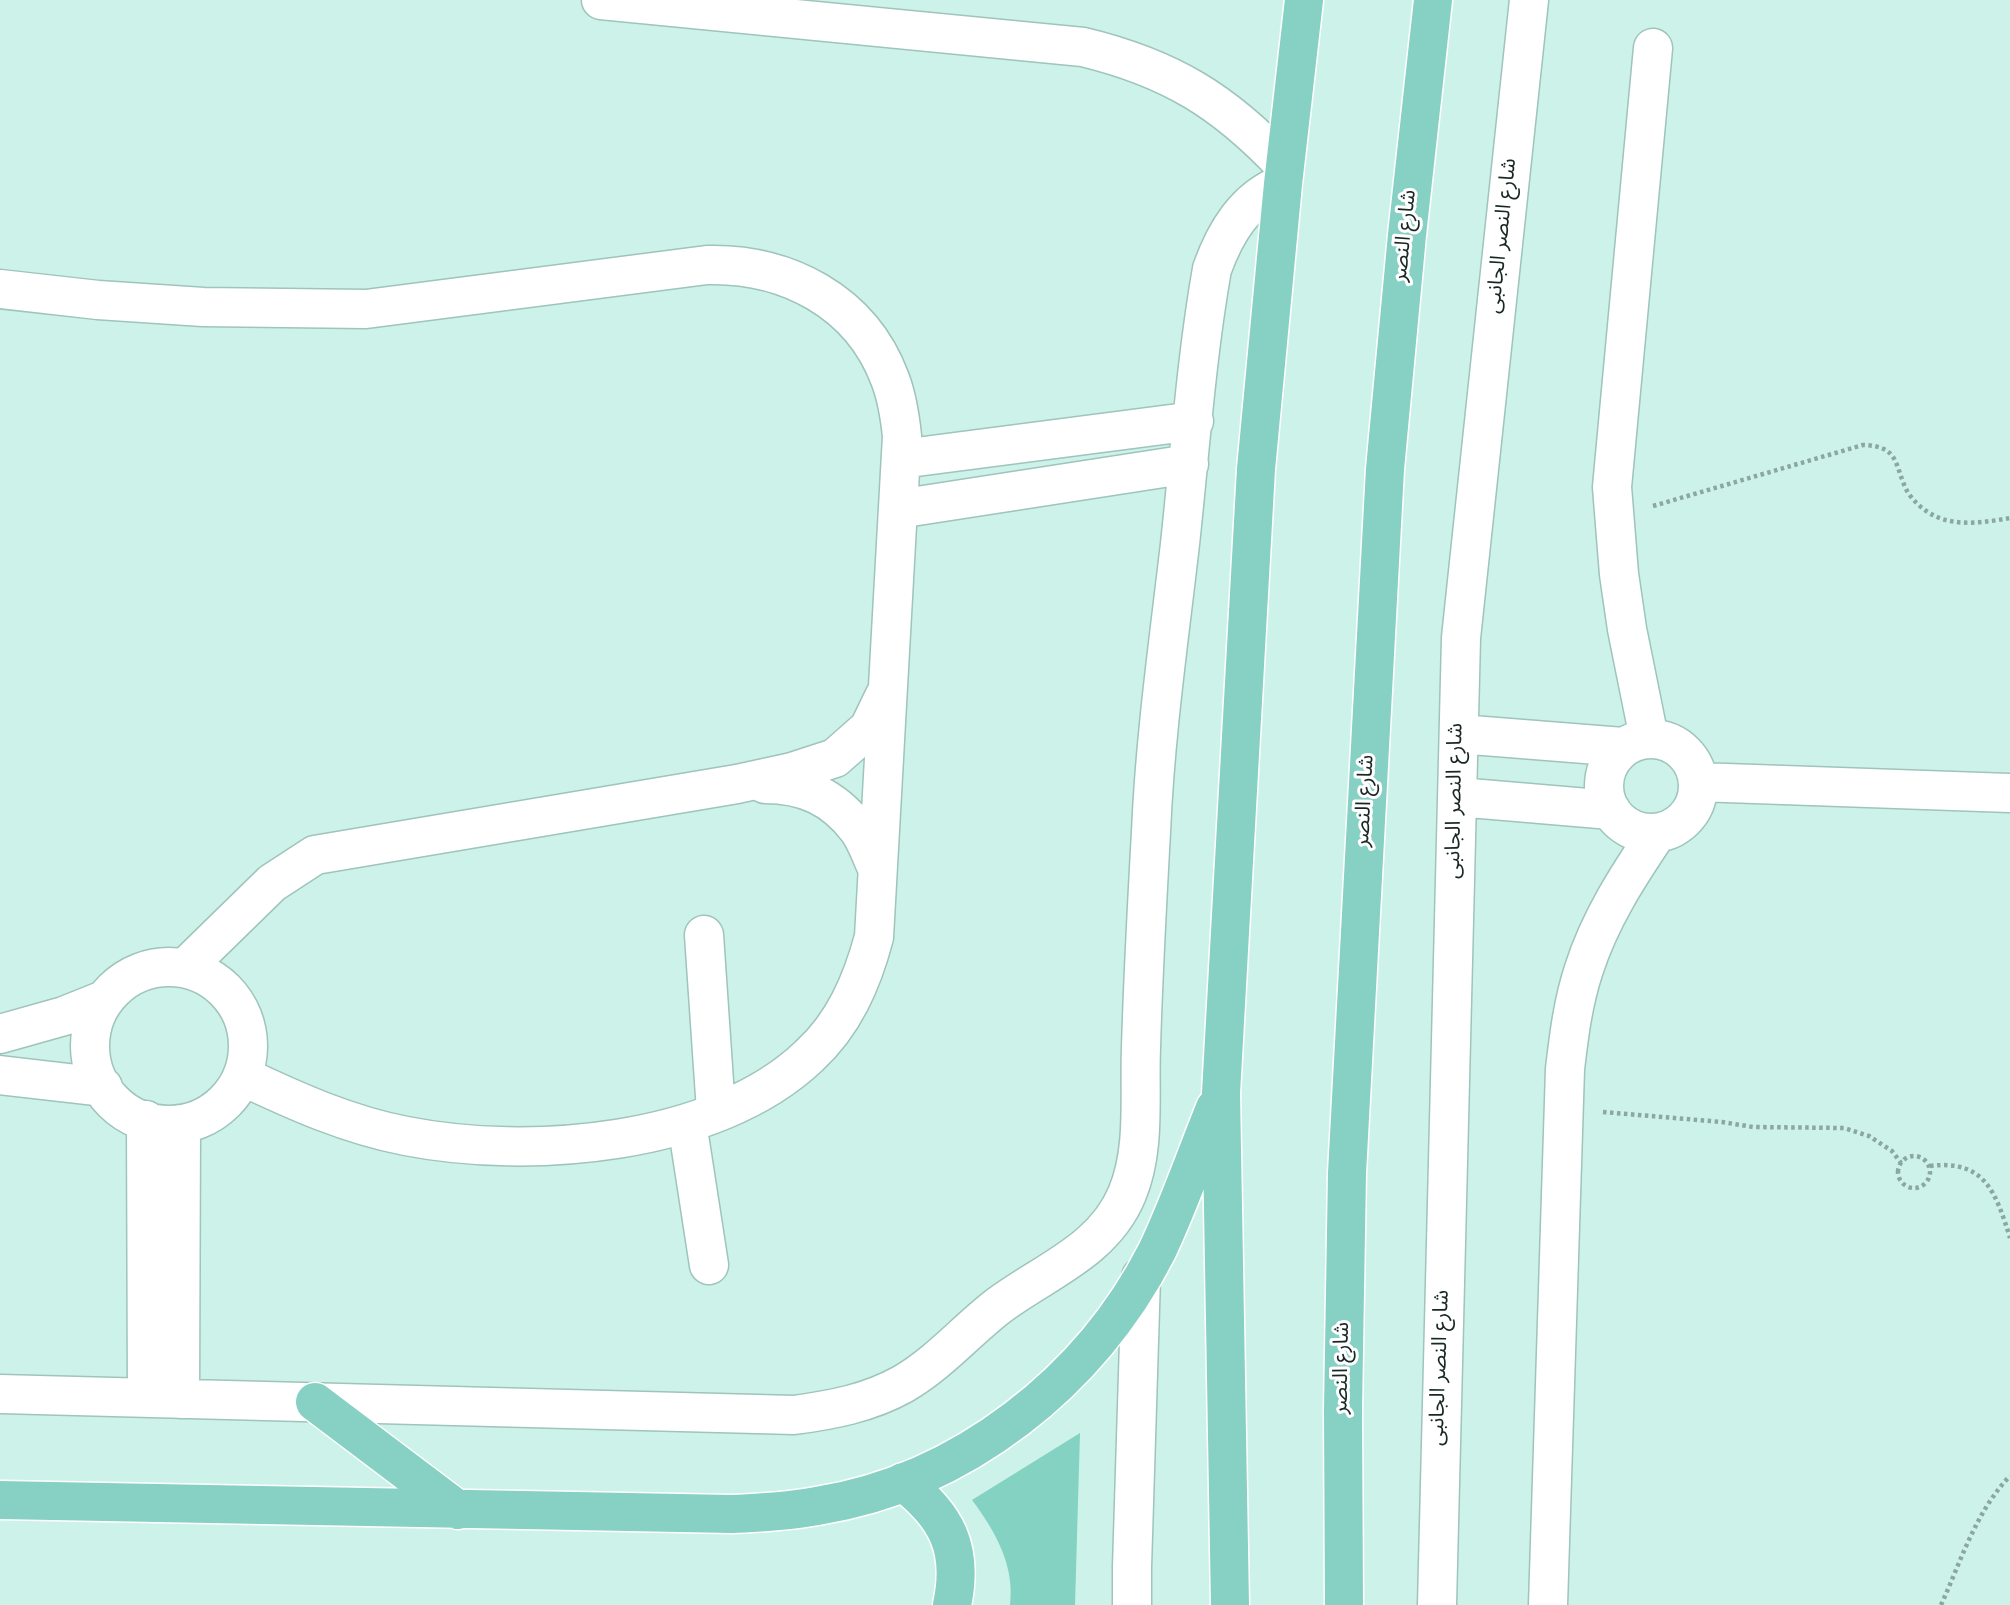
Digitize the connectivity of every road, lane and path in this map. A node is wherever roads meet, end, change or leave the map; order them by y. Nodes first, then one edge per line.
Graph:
1 (601, 0) edge
2 (1304, 0) edge
3 (1433, 0) edge
4 (1529, 0) edge
5 (795, 9) edge
6 (1653, 48) dead end
7 (1284, 175) junction
8 (0, 289) edge
9 (1194, 421) junction
10 (1099, 433) junction
11 (901, 458) junction
12 (1189, 464) junction
13 (1103, 478) junction
14 (898, 509) junction
15 (1614, 518) junction
16 (2010, 518) edge
17 (889, 687) junction
18 (1459, 734) junction
19 (1636, 743) junction
20 (1698, 782) junction
21 (737, 784) junction
22 (2010, 793) edge
23 (1458, 797) junction
24 (1611, 810) junction
25 (1657, 833) junction
26 (877, 868) junction
27 (704, 934) dead end
28 (185, 968) junction
29 (104, 1000) junction
30 (0, 1034) edge
31 (0, 1075) edge
32 (242, 1076) junction
33 (103, 1087) junction
34 (1221, 1093) junction
35 (1563, 1109) junction
36 (702, 1117) junction
37 (164, 1122) junction
38 (1901, 1163) junction
39 (1930, 1166) junction
40 (2010, 1238) edge
41 (709, 1265) dead end
42 (1141, 1278) junction
43 (0, 1394) edge
44 (164, 1398) junction
45 (315, 1402) junction
46 (2010, 1476) edge
47 (903, 1482) junction
48 (0, 1500) edge
49 (458, 1510) junction
50 (952, 1605) edge
51 (1132, 1605) edge
52 (1230, 1605) edge
53 (1344, 1605) edge
54 (1437, 1605) edge
55 (1548, 1605) edge
56 (1941, 1605) edge

1 - 5 street
2 - 7 main road
3 - 53 main road, شارع النصر
4 - 18 street, شارع النصر الجانبى
5 - 7 street
6 - 15 street
7 - 9 street
7 - 34 main road
8 - 11 street
9 - 10 street
9 - 12 street
10 - 11 street
10 - 13 street
11 - 14 street
12 - 13 street
12 - 45 street
13 - 14 street
14 - 17 street
15 - 16 path
15 - 19 street
17 - 21 street
17 - 26 street
18 - 19 street
18 - 23 street, شارع النصر الجانبى
19 - 20 street
19 - 24 street
20 - 22 street
20 - 25 street
21 - 26 street
21 - 28 street
23 - 24 street
23 - 54 street, شارع النصر الجانبى
24 - 25 street
25 - 35 street
26 - 36 street
27 - 36 street
28 - 29 street
28 - 32 street
29 - 30 street
29 - 33 street
31 - 33 street
32 - 36 street
32 - 37 street
33 - 37 street
34 - 42 main road
34 - 52 main road
35 - 38 path
35 - 55 street
36 - 41 street
37 - 44 street
38 - 39 path
38 - 39 path
39 - 40 path
42 - 47 main road
42 - 51 street
43 - 44 street
44 - 45 street
45 - 49 main road
46 - 56 path
47 - 49 main road
47 - 50 main road
48 - 49 main road

